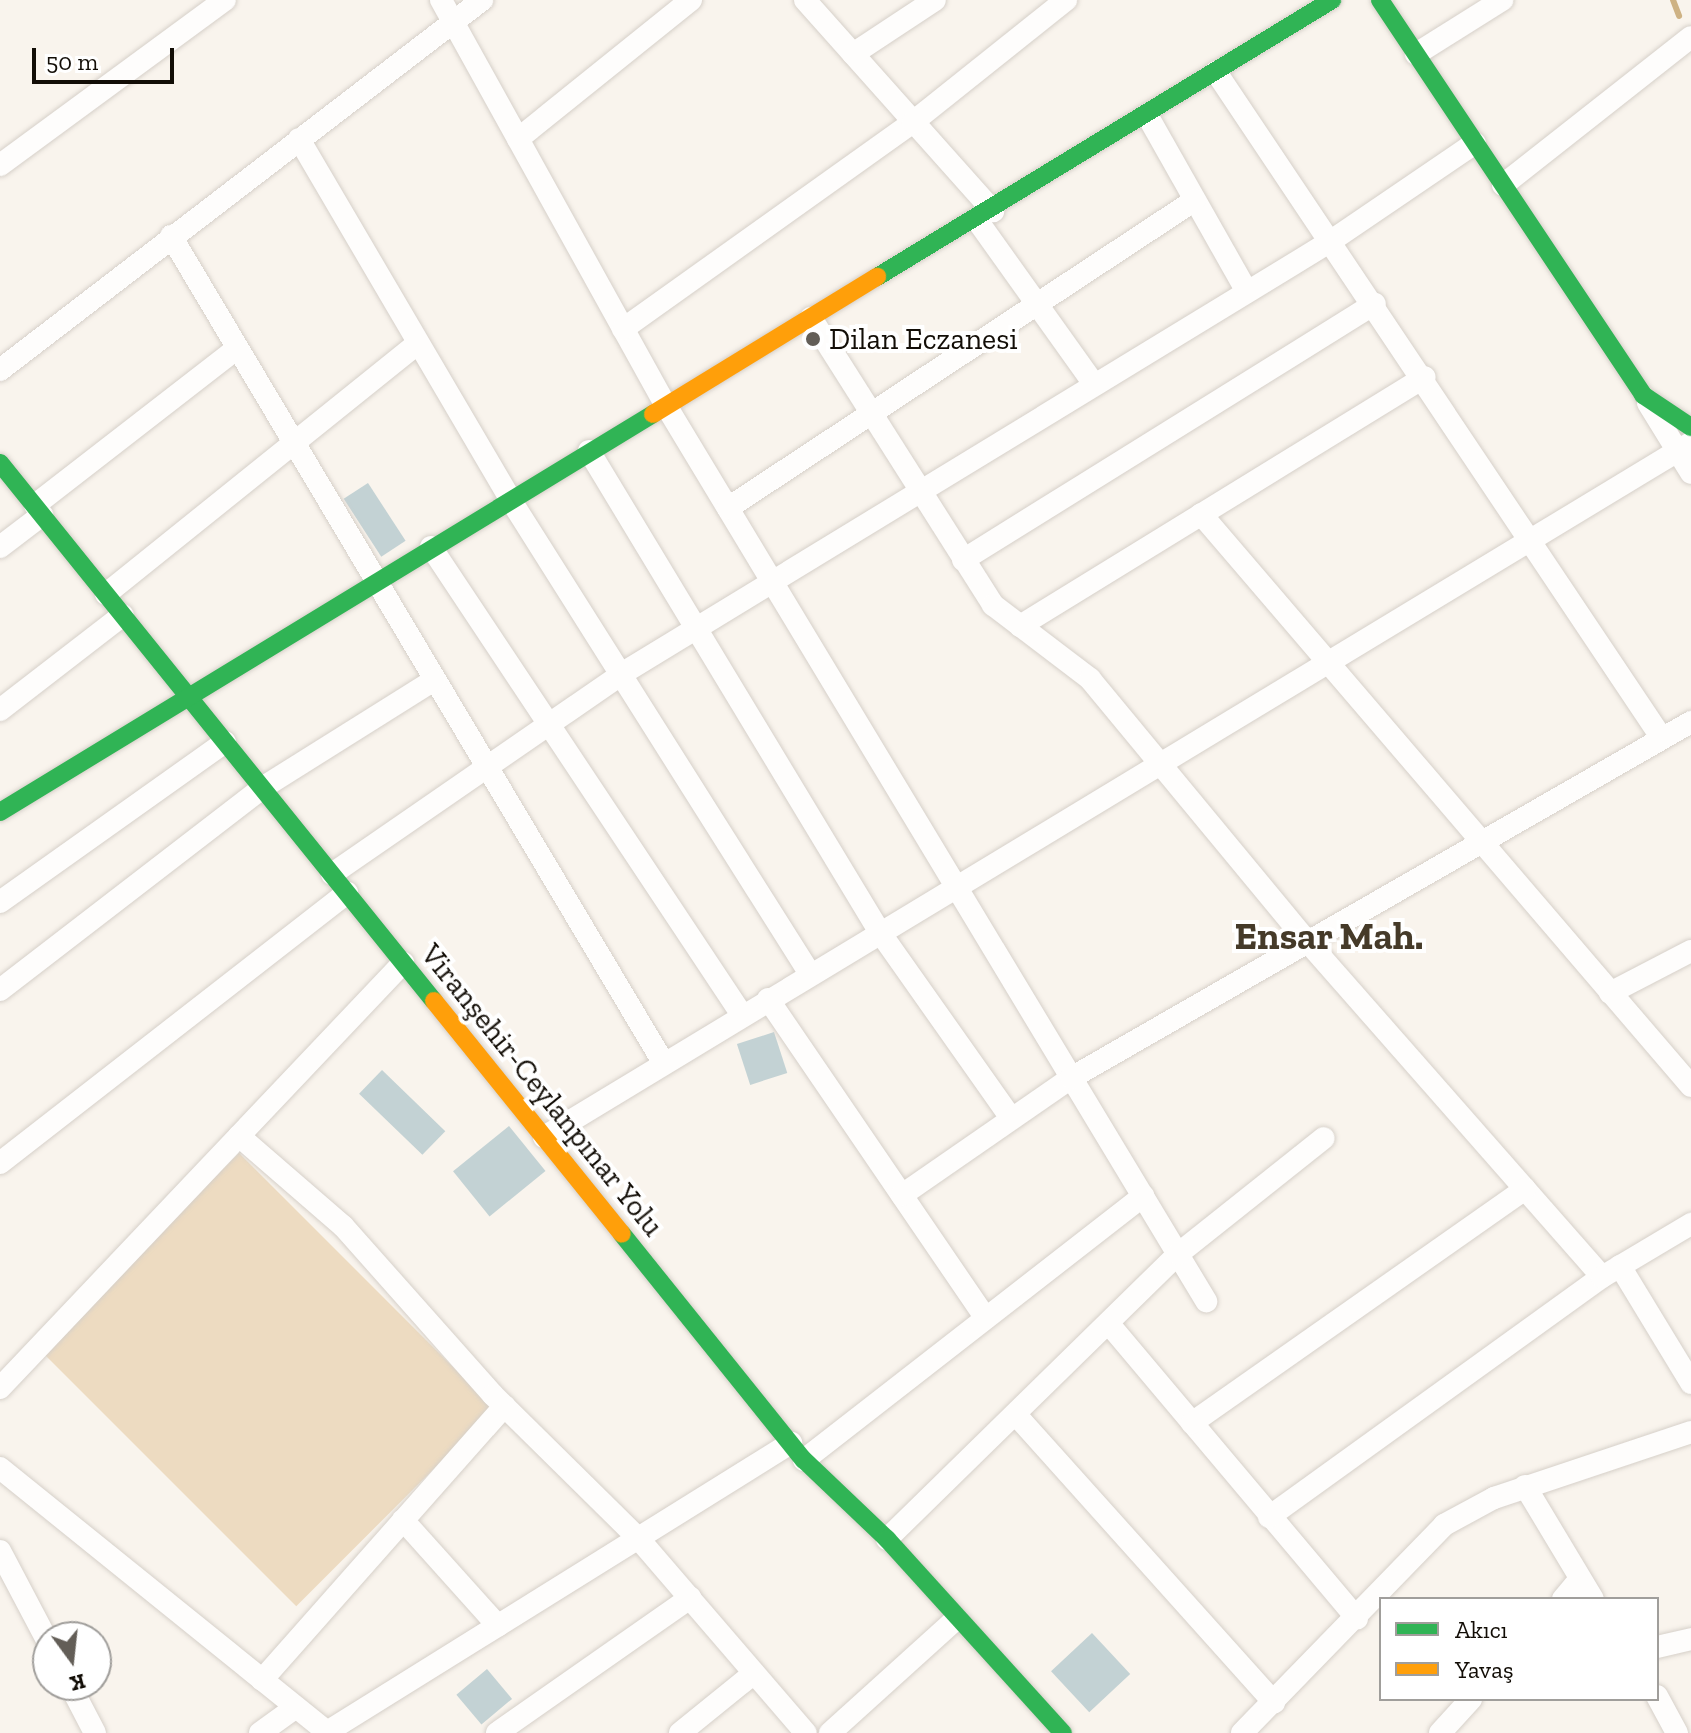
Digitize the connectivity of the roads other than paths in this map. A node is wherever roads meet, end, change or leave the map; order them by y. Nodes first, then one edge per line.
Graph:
1 (225, 0) edge
2 (441, 0) edge
3 (482, 0) edge
4 (691, 0) edge
5 (935, 0) edge
6 (1066, 0) edge
7 (1332, 0) edge
8 (1380, 0) edge
9 (1502, 0) edge
10 (809, 1) edge
11 (452, 21) junction
12 (1691, 37) edge
13 (853, 54) junction
14 (1416, 54) junction
15 (1216, 72) junction
16 (1147, 115) junction
17 (913, 122) junction
18 (299, 139) junction
19 (518, 139) junction
20 (1475, 143) junction
21 (0, 165) edge
22 (1503, 185) junction
23 (1195, 200) junction
24 (985, 216) junction
25 (171, 236) junction
26 (1331, 241) junction
27 (1247, 292) junction
28 (1375, 304) junction
29 (1038, 305) junction
30 (811, 318) junction
31 (623, 329) junction
32 (418, 343) junction
33 (236, 349) junction
34 (0, 370) edge
35 (1424, 377) junction
36 (1094, 384) junction
37 (1643, 395) junction
38 (665, 404) junction
39 (871, 415) junction
40 (1691, 427) edge
41 (291, 444) junction
42 (1684, 445) edge
43 (589, 451) junction
44 (0, 463) edge
45 (1691, 473) edge
46 (920, 495) junction
47 (510, 499) junction
48 (728, 508) junction
49 (38, 510) junction
50 (1201, 514) junction
51 (1532, 535) junction
52 (0, 547) edge
53 (431, 547) junction
54 (963, 560) junction
55 (374, 581) junction
56 (773, 584) junction
57 (106, 594) junction
58 (123, 615) junction
59 (1020, 626) junction
60 (696, 628) junction
61 (1323, 661) junction
62 (623, 673) junction
63 (434, 680) junction
64 (187, 694) junction
65 (0, 710) edge
66 (553, 721) junction
67 (1691, 722) edge
68 (1661, 737) junction
69 (225, 742) junction
70 (1158, 761) junction
71 (486, 767) junction
72 (262, 788) junction
73 (0, 812) edge
74 (1481, 845) junction
75 (332, 874) junction
76 (955, 885) junction
77 (347, 893) junction
78 (0, 902) edge
79 (879, 931) junction
80 (1307, 941) junction
81 (1691, 951) edge
82 (403, 963) junction
83 (810, 974) junction
84 (0, 990) edge
85 (1610, 993) junction
86 (768, 999) junction
87 (742, 1015) junction
88 (663, 1062) junction
89 (1071, 1078) junction
90 (1691, 1086) edge
91 (1011, 1118) junction
92 (239, 1136) junction
93 (544, 1137) junction
94 (1324, 1138) dead end
95 (0, 1163) edge
96 (1525, 1189) junction
97 (902, 1195) junction
98 (1143, 1196) junction
99 (1691, 1224) edge
100 (1178, 1254) junction
101 (1611, 1272) junction
102 (1206, 1301) dead end
103 (986, 1318) junction
104 (1109, 1324) junction
105 (1691, 1383) edge
106 (0, 1388) edge
107 (504, 1406) junction
108 (1017, 1416) junction
109 (1192, 1423) junction
110 (1691, 1432) edge
111 (798, 1451) junction
112 (0, 1468) edge
113 (1525, 1486) junction
114 (1269, 1517) junction
115 (403, 1520) junction
116 (638, 1538) junction
117 (887, 1539) junction
118 (0, 1551) edge
119 (1580, 1579) junction
120 (1565, 1597) edge
121 (1592, 1597) edge
122 (690, 1598) junction
123 (1357, 1618) junction
124 (956, 1619) junction
125 (37, 1621) edge
126 (498, 1626) junction
127 (1691, 1639) edge
128 (1659, 1647) edge
129 (754, 1673) junction
130 (262, 1680) junction
131 (1659, 1700) edge
132 (78, 1701) edge
133 (1469, 1701) edge
134 (1274, 1702) junction
135 (296, 1707) junction
136 (349, 1727) edge
137 (500, 1732) edge
138 (95, 1733) edge
139 (260, 1733) edge
140 (680, 1733) edge
141 (806, 1733) edge
142 (830, 1733) edge
143 (1063, 1733) edge
144 (1242, 1733) edge
145 (1440, 1733) edge
146 (1677, 1733) edge

1 - 21 street
2 - 11 street
3 - 11 street
4 - 19 street
5 - 13 street
6 - 17 street
7 - 15 street
8 - 14 street
9 - 14 street
10 - 13 street
11 - 18 street
11 - 19 street
12 - 22 street
13 - 17 street
14 - 20 street
15 - 16 street
15 - 26 street
16 - 23 street
16 - 24 street
17 - 24 street
17 - 31 street
18 - 25 street
18 - 32 street
19 - 31 street
20 - 22 street
20 - 26 street
22 - 37 street
23 - 27 street
23 - 29 street
24 - 29 street
24 - 30 street
25 - 33 street
25 - 34 street
26 - 27 street
26 - 28 street
27 - 36 street
28 - 35 street
28 - 54 street
29 - 36 street
29 - 39 street
30 - 38 street
30 - 39 street
31 - 38 street
32 - 41 street
32 - 47 street
33 - 41 street
33 - 49 street
35 - 50 street
35 - 51 street
36 - 46 street
37 - 40 street
37 - 42 street
38 - 43 street
38 - 48 street
39 - 46 street
39 - 48 street
41 - 55 street
41 - 57 street
42 - 45 street
42 - 51 street
43 - 47 street
43 - 60 street
44 - 49 street, Viranşehir-Ceylanpınar Yolu
46 - 54 street
46 - 56 street
47 - 53 street
47 - 62 street
48 - 56 street
49 - 52 street
49 - 57 street, Viranşehir-Ceylanpınar Yolu
50 - 59 street
50 - 61 street
51 - 61 street
51 - 68 street
53 - 55 street
53 - 66 street
54 - 59 street
55 - 63 street
55 - 64 street
56 - 60 street
56 - 76 street
57 - 58 street, Viranşehir-Ceylanpınar Yolu
58 - 64 street, Viranşehir-Ceylanpınar Yolu
58 - 65 street
59 - 70 street
60 - 62 street
60 - 79 street
61 - 70 street
61 - 74 street
62 - 66 street
62 - 83 street
63 - 71 street
63 - 72 street
64 - 69 street, Viranşehir-Ceylanpınar Yolu
64 - 73 street
66 - 71 street
66 - 87 street
67 - 68 street
68 - 74 street
69 - 72 street, Viranşehir-Ceylanpınar Yolu
69 - 78 street
70 - 76 street
70 - 80 street
71 - 75 street
71 - 88 street
72 - 75 street, Viranşehir-Ceylanpınar Yolu
72 - 84 street
74 - 80 street
74 - 85 street
75 - 77 street, Viranşehir-Ceylanpınar Yolu
76 - 79 street
76 - 89 street
77 - 82 street, Viranşehir-Ceylanpınar Yolu
77 - 95 street
79 - 83 street
79 - 91 street
80 - 89 street
80 - 96 street
81 - 85 street
82 - 92 street
82 - 93 street, Viranşehir-Ceylanpınar Yolu
83 - 86 street
85 - 90 street
86 - 87 street
86 - 97 street
87 - 88 street
88 - 93 street
89 - 91 street
89 - 98 street
91 - 97 street
92 - 106 street
92 - 107 street
93 - 111 street, Viranşehir-Ceylanpınar Yolu
94 - 100 street
96 - 101 street
96 - 109 street
97 - 103 street
98 - 100 street
98 - 103 street
99 - 101 street
100 - 102 street
100 - 104 street
101 - 105 street
101 - 114 street
103 - 111 street
104 - 108 street
104 - 109 street
107 - 115 street
107 - 116 street
108 - 117 street
108 - 134 street
109 - 114 street
110 - 113 street
111 - 116 street
111 - 117 street, Viranşehir-Ceylanpınar Yolu
112 - 130 street
113 - 119 street
113 - 123 street
114 - 123 street
115 - 126 street
115 - 130 street
116 - 122 street
116 - 126 street
117 - 124 street, Viranşehir-Ceylanpınar Yolu
118 - 125 street
119 - 120 street
119 - 121 street
122 - 129 street
122 - 137 street
123 - 134 street
124 - 142 street
124 - 143 street, Viranşehir-Ceylanpınar Yolu
126 - 136 street
127 - 128 street
129 - 140 street
129 - 141 street
130 - 135 street
131 - 146 street
132 - 138 street
133 - 145 street
134 - 144 street
135 - 136 street
135 - 139 street

